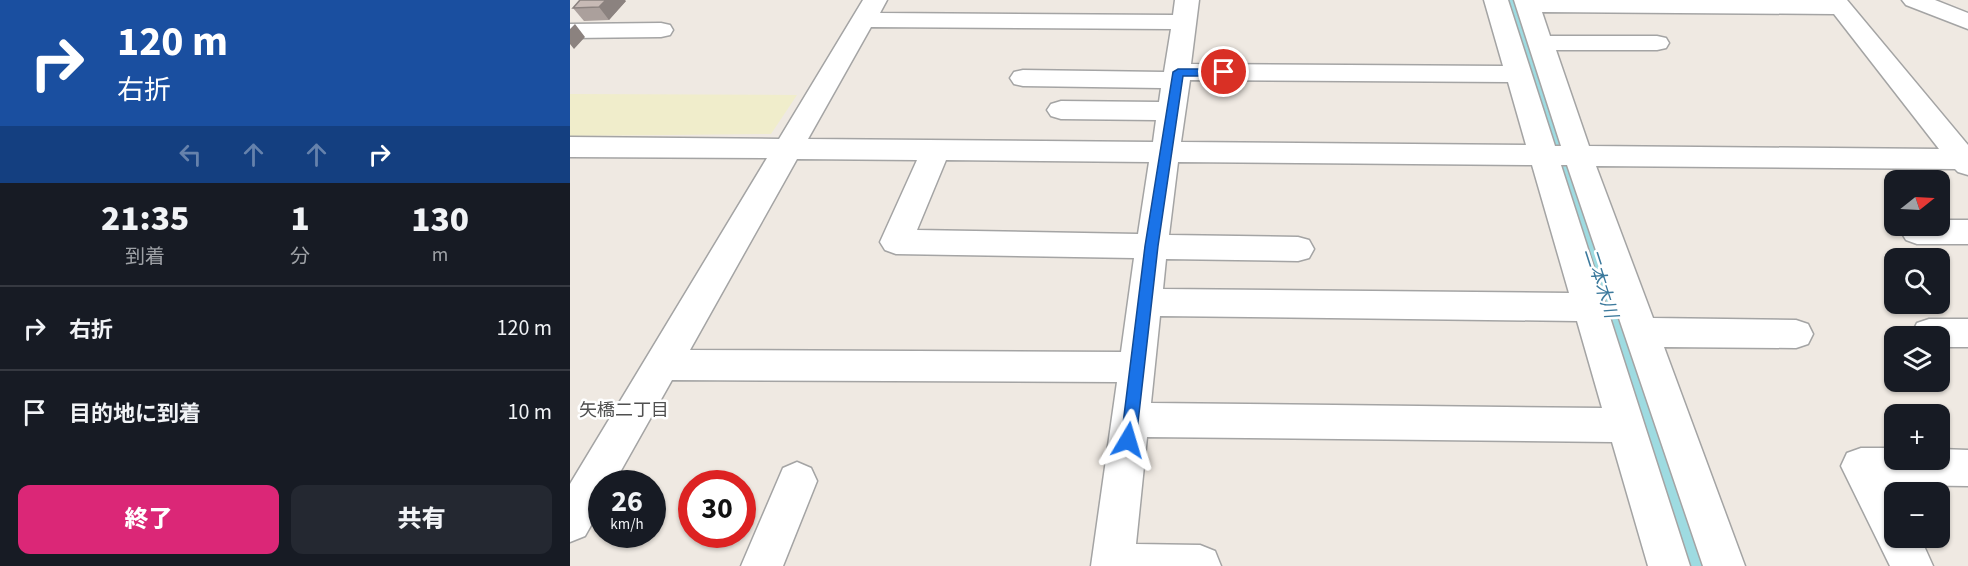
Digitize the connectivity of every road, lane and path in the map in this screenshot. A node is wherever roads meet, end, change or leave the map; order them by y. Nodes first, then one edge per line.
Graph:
1 (1496, 0) edge
2 (1914, 0) edge
3 (1527, 3) edge
4 (1838, 4) edge
5 (869, 10) edge
6 (1186, 11) edge
7 (572, 17) edge
8 (1968, 22) edge
9 (661, 30) dead end
10 (1540, 43) junction
11 (1657, 43) dead end
12 (1518, 74) junction
13 (1178, 76) junction
14 (1023, 78) dead end
15 (1061, 110) dead end
16 (1172, 111) junction
17 (570, 147) edge
18 (788, 149) junction
19 (936, 149) junction
20 (1165, 152) junction
21 (1542, 154) junction
22 (1578, 155) junction
23 (1966, 161) edge
24 (1950, 232) edge
25 (1968, 232) edge
26 (1152, 246) junction
27 (1298, 249) dead end
28 (1146, 302) junction
29 (1589, 306) junction
30 (1640, 332) junction
31 (1950, 333) edge
32 (1968, 333) edge
33 (1796, 334) dead end
34 (662, 365) junction
35 (1137, 367) junction
36 (1131, 420) junction
37 (1626, 425) junction
38 (1968, 468) edge
39 (797, 481) dead end
40 (1884, 511) edge
41 (570, 522) edge
42 (1903, 548) edge
43 (1112, 565) edge
44 (762, 566) edge
45 (1200, 566) edge
46 (1669, 566) edge
47 (1724, 566) edge
48 (1912, 566) edge

1 - 12 street
2 - 8 street
3 - 4 street
3 - 10 street
4 - 23 street
5 - 6 street
5 - 18 street
6 - 13 street
7 - 9 street
10 - 11 street
10 - 22 street
12 - 13 street
12 - 21 street
13 - 14 street
13 - 16 street
15 - 16 street
16 - 20 street
17 - 18 street
18 - 19 street
18 - 34 street
19 - 20 street
19 - 26 street
20 - 21 street
20 - 26 street
21 - 22 street
21 - 29 street
22 - 23 street
22 - 30 street
24 - 25 street
26 - 27 street
26 - 28 street
28 - 29 street
28 - 35 street
29 - 37 street
30 - 33 street
30 - 47 street
31 - 32 street
34 - 35 street
34 - 41 street
35 - 36 street
36 - 37 street
36 - 43 street
37 - 46 street
38 - 40 street
39 - 44 street
42 - 48 street
43 - 45 street

